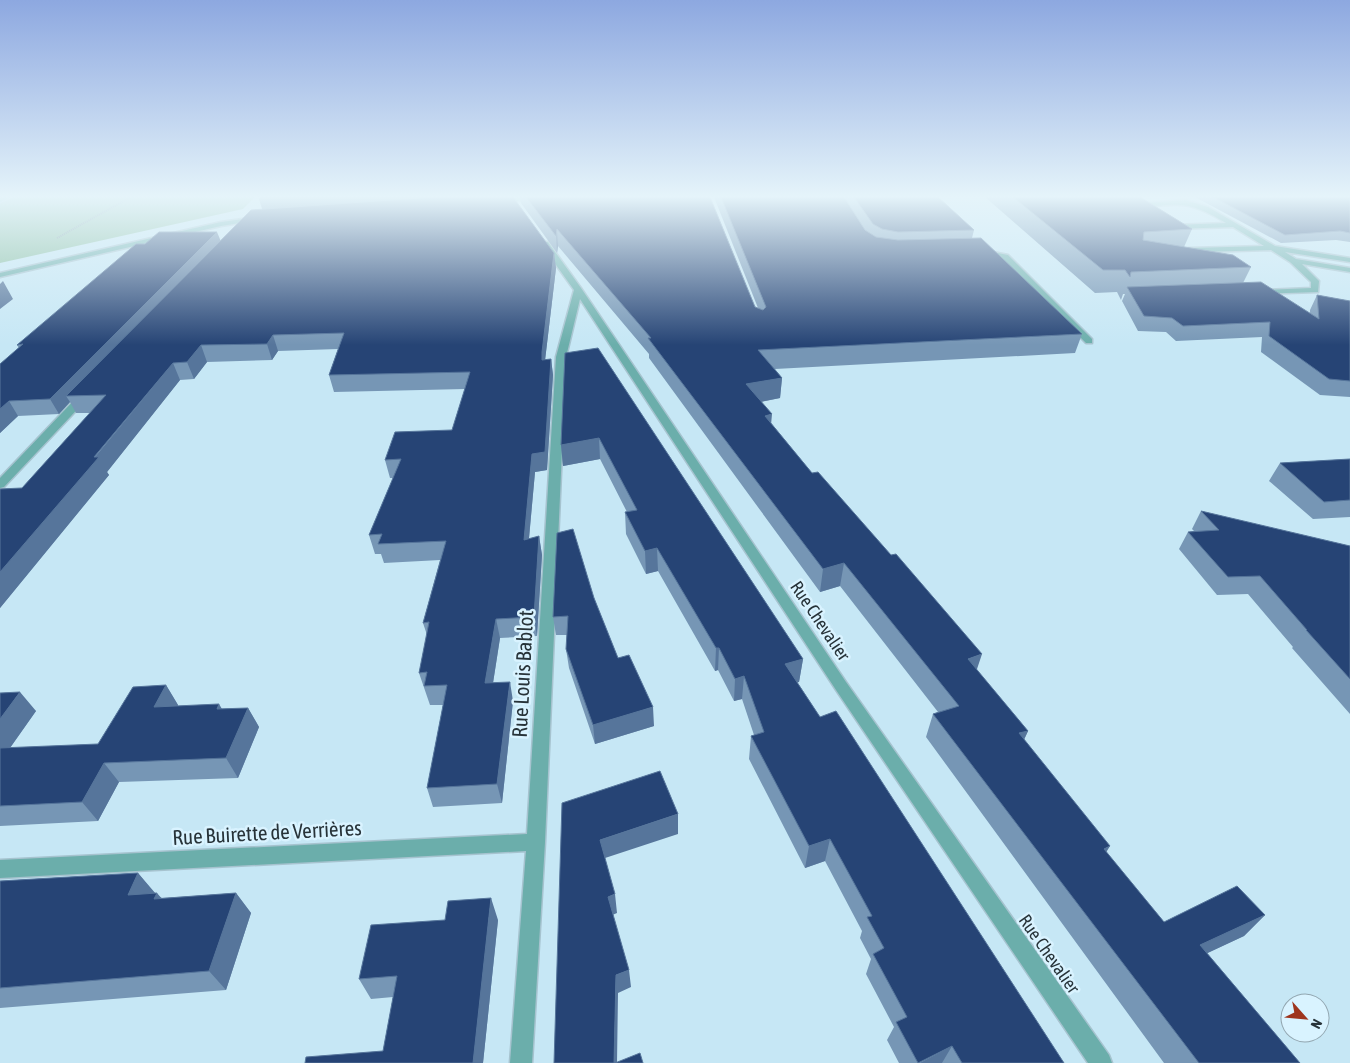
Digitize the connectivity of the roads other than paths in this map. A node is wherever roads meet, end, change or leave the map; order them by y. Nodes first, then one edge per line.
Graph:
1 (123, 247) edge
2 (547, 247) edge
3 (1187, 247) edge
4 (1272, 248) junction
5 (1192, 250) junction
6 (980, 251) edge
7 (1207, 260) edge
8 (1293, 260) junction
9 (1350, 260) edge
10 (1350, 270) edge
11 (0, 275) edge
12 (578, 290) junction
13 (1255, 293) edge
14 (1089, 341) dead end
15 (88, 392) edge
16 (0, 485) edge
17 (536, 842) junction
18 (0, 869) edge
19 (521, 1063) edge
20 (1101, 1063) edge

1 - 11 street
2 - 12 street, Rue Chevalier
3 - 5 street
4 - 5 street
4 - 8 street
4 - 9 street
5 - 7 street
6 - 14 street
8 - 10 street
8 - 13 street
12 - 17 street, Rue Louis Bablot
12 - 20 street, Rue Chevalier
15 - 16 street
17 - 18 street, Rue Buirette de Verrières
17 - 19 street, Rue Louis Bablot

